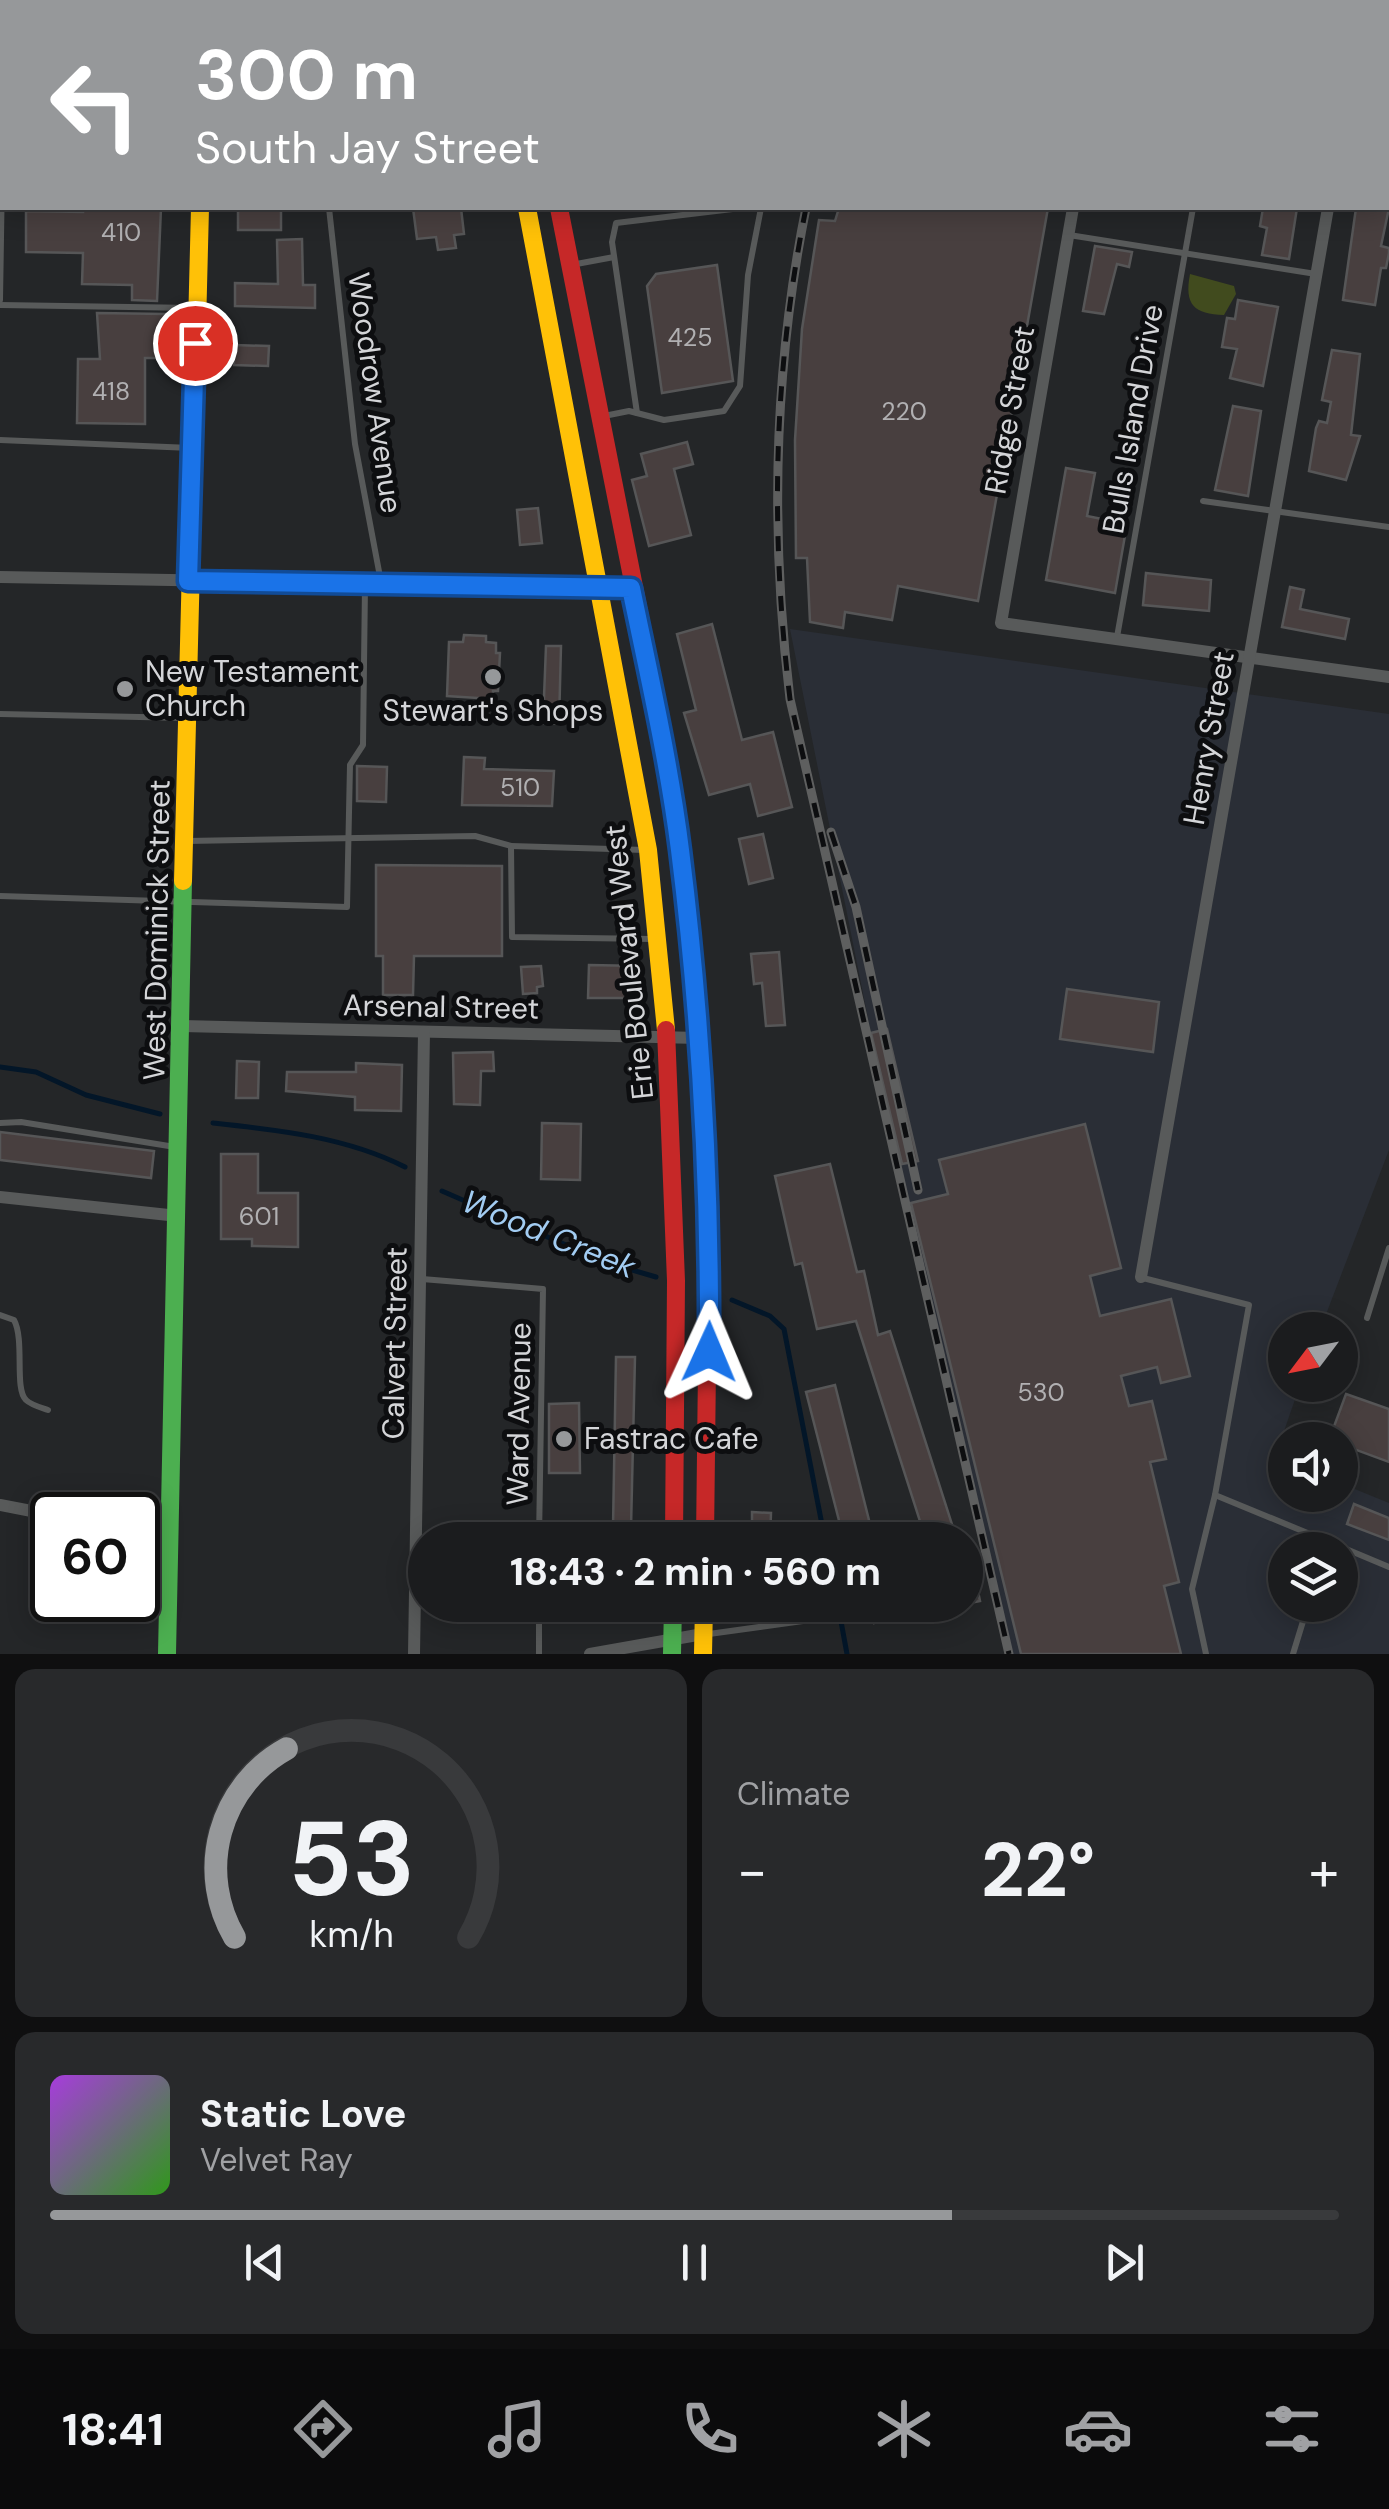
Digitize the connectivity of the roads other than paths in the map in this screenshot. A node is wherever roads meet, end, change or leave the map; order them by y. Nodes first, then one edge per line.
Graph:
1 (1, 210) edge
2 (200, 210) edge
3 (330, 210) edge
4 (527, 210) edge
5 (559, 210) edge
6 (723, 210) edge
7 (761, 210) edge
8 (1073, 210) edge
9 (1193, 210) edge
10 (1328, 210) edge
11 (1068, 235) junction
12 (1184, 255) junction
13 (614, 258) junction
14 (570, 265) junction
15 (1316, 274) junction
16 (0, 302) edge
17 (196, 308) junction
18 (636, 413) junction
19 (598, 418) junction
20 (0, 440) edge
21 (192, 448) junction
22 (1203, 502) dead end
23 (1275, 510) junction
24 (1389, 528) edge
25 (0, 577) edge
26 (188, 581) junction
27 (366, 585) junction
28 (381, 585) junction
29 (598, 588) junction
30 (631, 588) junction
31 (1117, 638) junction
32 (1249, 655) junction
33 (1389, 677) edge
34 (0, 714) edge
35 (187, 718) junction
36 (350, 838) junction
37 (186, 842) junction
38 (511, 846) junction
39 (648, 850) junction
40 (0, 896) edge
41 (183, 903) junction
42 (660, 939) junction
43 (182, 1026) junction
44 (424, 1032) junction
45 (668, 1037) junction
46 (700, 1038) junction
47 (0, 1123) edge
48 (181, 1148) junction
49 (0, 1196) edge
50 (178, 1216) junction
51 (1389, 1248) edge
52 (1142, 1277) joint
53 (422, 1280) junction
54 (0, 1314) edge
55 (1367, 1318) dead end
56 (48, 1410) dead end
57 (1215, 1495) junction
58 (0, 1505) edge
59 (30, 1511) edge
60 (540, 1522) edge
61 (674, 1522) edge
62 (705, 1522) edge
63 (1296, 1532) edge
64 (160, 1536) edge
65 (170, 1538) junction
66 (1358, 1557) edge
67 (1389, 1568) edge
68 (539, 1622) edge
69 (703, 1622) edge
70 (795, 1622) edge
71 (1303, 1622) edge
72 (703, 1634) junction
73 (672, 1646) edge
74 (167, 1654) edge
75 (414, 1654) edge
76 (539, 1654) edge
77 (590, 1654) edge
78 (702, 1654) edge
79 (1206, 1654) edge
80 (1293, 1654) edge

1 - 16 lane
2 - 17 main road, West Dominick Street
3 - 28 lane, Woodrow Avenue
4 - 29 main road, Erie Boulevard West
5 - 14 main road, Erie Boulevard West
6 - 13 lane
7 - 18 lane
8 - 11 street, Ridge Street
9 - 12 lane, Bulls Island Drive
10 - 15 street, Henry Street
11 - 12 lane
11 - 31 street, Ridge Street
12 - 15 lane
12 - 31 lane, Bulls Island Drive
13 - 14 lane
13 - 18 lane
14 - 19 main road, Erie Boulevard West
15 - 23 street, Henry Street
16 - 17 lane
17 - 21 main road, West Dominick Street
18 - 19 lane
19 - 30 main road, Erie Boulevard West
20 - 21 lane
21 - 26 main road, West Dominick Street
22 - 23 lane
23 - 24 lane
23 - 32 street, Henry Street
25 - 26 street
26 - 27 street
26 - 35 main road, West Dominick Street
27 - 28 street
27 - 36 lane
28 - 29 street
29 - 30 street
29 - 39 main road, Erie Boulevard West
30 - 46 main road, Erie Boulevard West
31 - 32 street
32 - 33 street
32 - 52 street, Henry Street
34 - 35 lane
35 - 37 main road, West Dominick Street
36 - 37 lane
36 - 38 lane
36 - 41 lane
37 - 41 main road, West Dominick Street
38 - 39 lane
38 - 42 lane
39 - 42 main road, Erie Boulevard West
40 - 41 lane
41 - 43 main road, West Dominick Street
42 - 45 main road, Erie Boulevard West
43 - 44 street, Arsenal Street
43 - 48 main road, West Dominick Street
44 - 45 street, Arsenal Street
44 - 53 street, Calvert Street
45 - 46 street, Arsenal Street
45 - 61 main road, Erie Boulevard West
46 - 62 main road, Erie Boulevard West
47 - 48 lane
48 - 50 main road, West Dominick Street
49 - 50 street
50 - 65 main road, West Dominick Street
51 - 55 lane
52 - 57 lane
53 - 60 lane, Ward Avenue
53 - 75 street, Calvert Street
54 - 56 lane
57 - 63 lane
57 - 79 lane
58 - 59 street
64 - 65 street
65 - 74 main road, West Dominick Street
66 - 67 lane
68 - 76 lane
69 - 72 main road
70 - 72 lane
71 - 80 lane
72 - 73 street
72 - 78 main road
73 - 77 street

